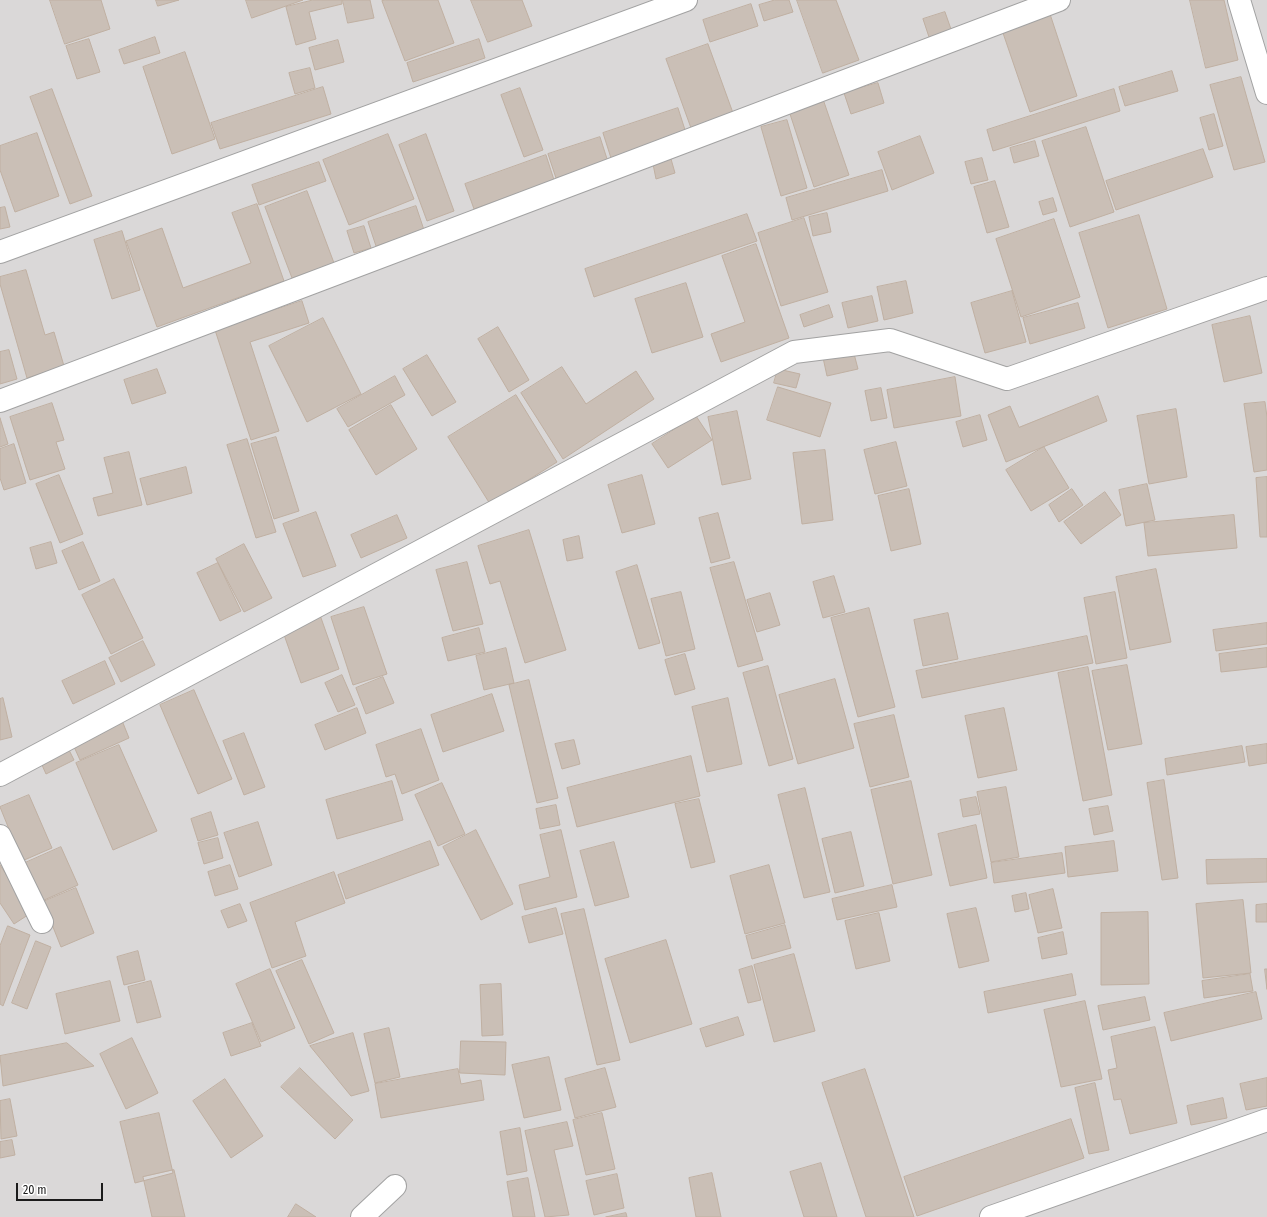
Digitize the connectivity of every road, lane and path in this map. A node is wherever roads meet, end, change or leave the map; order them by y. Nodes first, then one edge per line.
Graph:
1 (686, 0) edge
2 (1059, 0) edge
3 (1239, 0) edge
4 (1267, 93) edge
5 (0, 252) edge
6 (1267, 288) edge
7 (0, 402) edge
8 (0, 775) edge
9 (0, 836) edge
10 (42, 922) dead end
11 (1267, 1120) edge
12 (395, 1186) dead end
13 (362, 1217) edge
14 (991, 1217) edge

1 - 5 street
2 - 7 street
3 - 4 street
6 - 8 street
9 - 10 street
11 - 14 street
12 - 13 street

